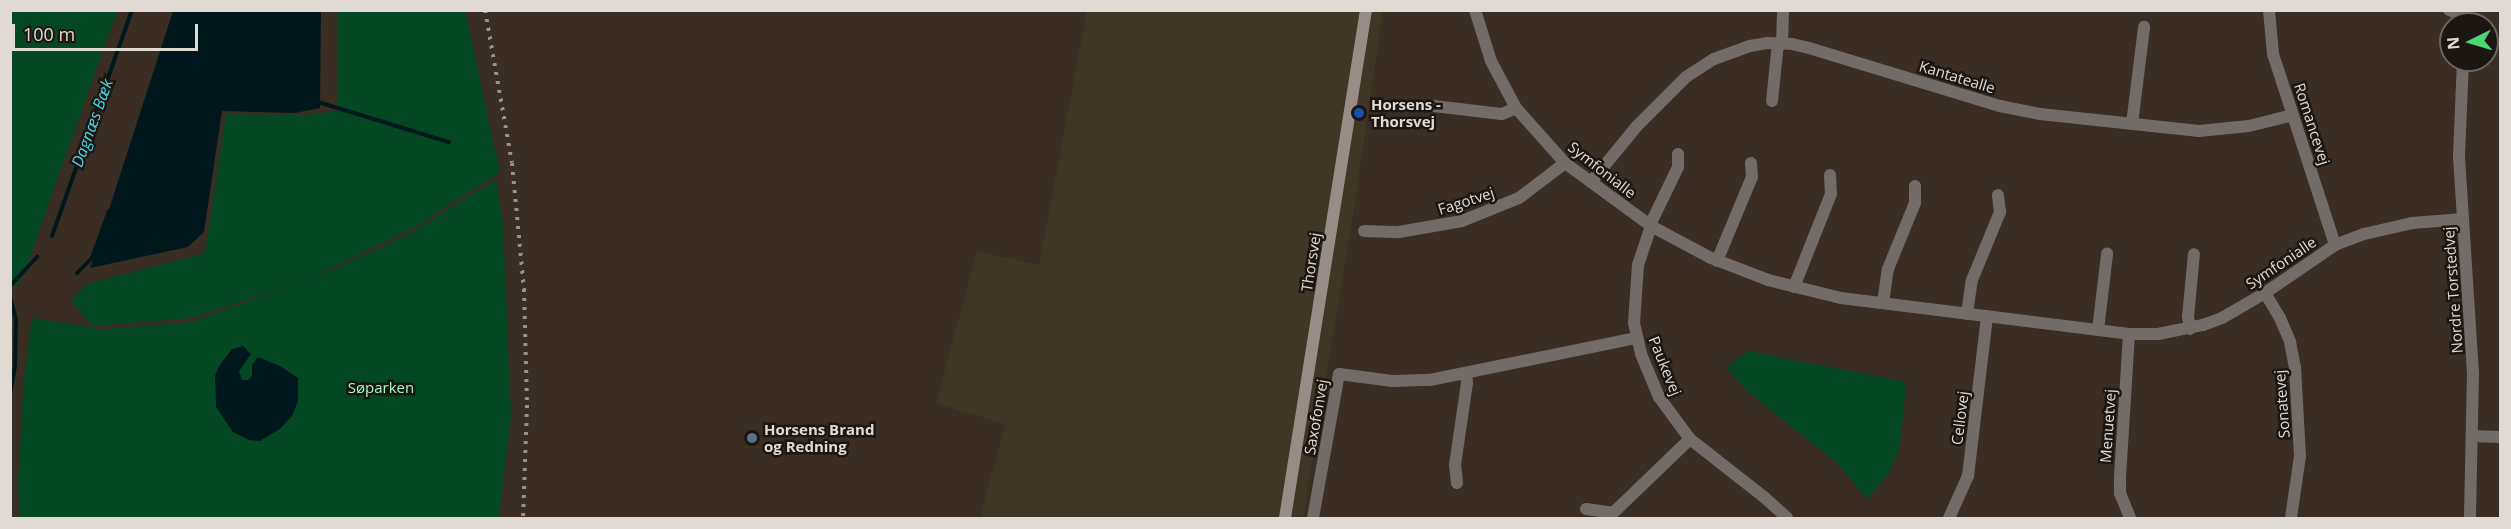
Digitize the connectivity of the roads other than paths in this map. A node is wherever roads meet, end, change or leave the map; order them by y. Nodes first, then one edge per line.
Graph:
1 (1366, 10) edge
2 (1475, 10) edge
3 (1783, 10) edge
4 (2269, 10) edge
5 (2144, 27) dead end
6 (1780, 43) junction
7 (2463, 72) edge
8 (1772, 101) dead end
9 (1434, 106) dead end
10 (1516, 108) junction
11 (2293, 115) junction
12 (2132, 124) junction
13 (1678, 154) dead end
14 (1565, 163) junction
15 (1751, 163) dead end
16 (1830, 175) dead end
17 (1591, 182) junction
18 (1915, 186) dead end
19 (1998, 195) dead end
20 (2463, 219) junction
21 (1651, 226) junction
22 (1364, 231) dead end
23 (2335, 245) junction
24 (2107, 254) dead end
25 (2194, 254) dead end
26 (1717, 261) junction
27 (1794, 287) junction
28 (2265, 293) junction
29 (1883, 303) junction
30 (1967, 314) junction
31 (1987, 316) junction
32 (2190, 328) junction
33 (2098, 330) junction
34 (2129, 334) junction
35 (1637, 338) junction
36 (1466, 374) junction
37 (2472, 436) junction
38 (2500, 437) edge
39 (1690, 440) junction
40 (1457, 483) dead end
41 (1586, 509) dead end
42 (1285, 519) edge
43 (1313, 519) edge
44 (1787, 519) edge
45 (1949, 519) edge
46 (2130, 519) edge
47 (2291, 519) edge
48 (2470, 519) edge

1 - 42 street, Thorsvej
2 - 10 street, Symfonialle
3 - 6 street
4 - 11 street, Romancevej
5 - 12 street
6 - 8 street
6 - 12 street, Kantatealle
6 - 17 street, Kantatealle
7 - 20 street, Nordre Torstedvej
9 - 10 street
10 - 14 street, Symfonialle
11 - 12 street, Kantatealle
11 - 23 street, Romancevej
13 - 21 street
14 - 17 street, Symfonialle
14 - 22 street, Fagotvej
15 - 26 street
16 - 27 street
17 - 21 street, Symfonialle
18 - 29 street
19 - 30 street
20 - 23 street, Symfonialle
20 - 37 street, Nordre Torstedvej
21 - 26 street, Symfonialle
21 - 35 street, Paukevej
23 - 28 street, Symfonialle
24 - 33 street
25 - 32 street
26 - 27 street, Symfonialle
27 - 29 street, Symfonialle
28 - 32 street, Symfonialle
28 - 47 street, Sonatevej
29 - 30 street, Symfonialle
30 - 31 street, Symfonialle
31 - 33 street, Symfonialle
31 - 45 street, Cellovej
32 - 34 street, Symfonialle
33 - 34 street, Symfonialle
34 - 46 street, Menuetvej
35 - 36 street, Saxofonvej
35 - 39 street, Paukevej
36 - 40 street
36 - 43 street, Saxofonvej
37 - 38 street
37 - 48 street, Nordre Torstedvej
39 - 41 street
39 - 44 street, Paukevej

